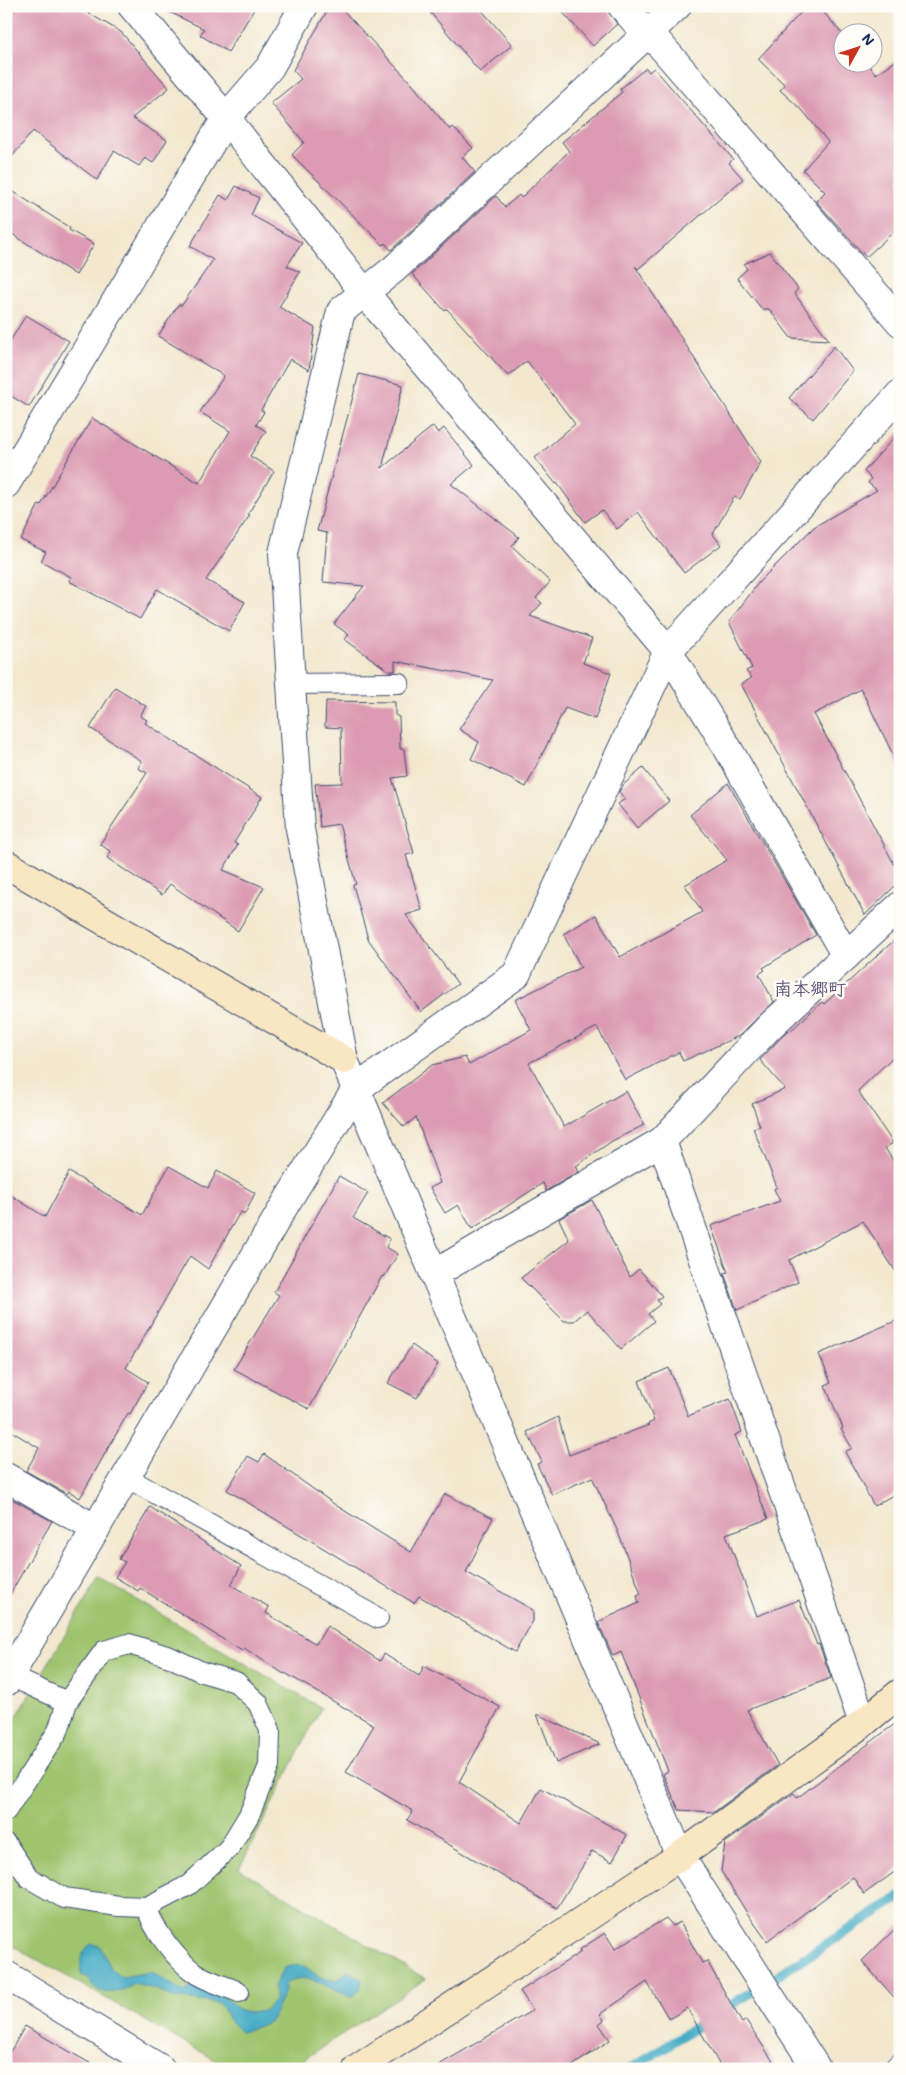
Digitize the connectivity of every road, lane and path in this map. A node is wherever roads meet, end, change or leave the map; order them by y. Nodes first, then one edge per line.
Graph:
1 (132, 6) edge
2 (304, 6) edge
3 (622, 6) edge
4 (677, 6) edge
5 (649, 32) junction
6 (226, 118) junction
7 (364, 292) junction
8 (900, 322) edge
9 (900, 394) edge
10 (6, 484) edge
11 (668, 651) junction
12 (399, 683) dead end
13 (291, 684) junction
14 (6, 864) edge
15 (900, 906) edge
16 (846, 956) junction
17 (344, 1060) junction
18 (356, 1089) junction
19 (662, 1141) junction
20 (434, 1274) junction
21 (6, 1477) edge
22 (126, 1477) junction
23 (96, 1529) junction
24 (378, 1618) dead end
25 (8, 1679) edge
26 (900, 1693) edge
27 (68, 1702) junction
28 (863, 1723) junction
29 (6, 1811) edge
30 (6, 1844) edge
31 (680, 1856) junction
32 (147, 1908) junction
33 (6, 1975) edge
34 (239, 1992) dead end
35 (161, 2069) edge
36 (357, 2069) edge
37 (817, 2069) edge

1 - 6 street
2 - 6 street
3 - 5 street
4 - 5 street
5 - 7 street
5 - 8 street
6 - 7 street
6 - 10 street
7 - 11 street
7 - 13 street
9 - 11 street
11 - 16 street
11 - 18 street
12 - 13 lane
13 - 17 street
14 - 17 street
15 - 16 street
16 - 19 street
17 - 18 street
18 - 20 street
18 - 22 street
19 - 20 street
19 - 28 street
20 - 31 street
21 - 23 street
22 - 23 street
22 - 24 lane
23 - 25 street
25 - 27 lane
26 - 28 street
27 - 29 lane
27 - 32 lane
28 - 31 street
30 - 32 lane
31 - 36 street
31 - 37 street
32 - 34 lane
33 - 35 street

